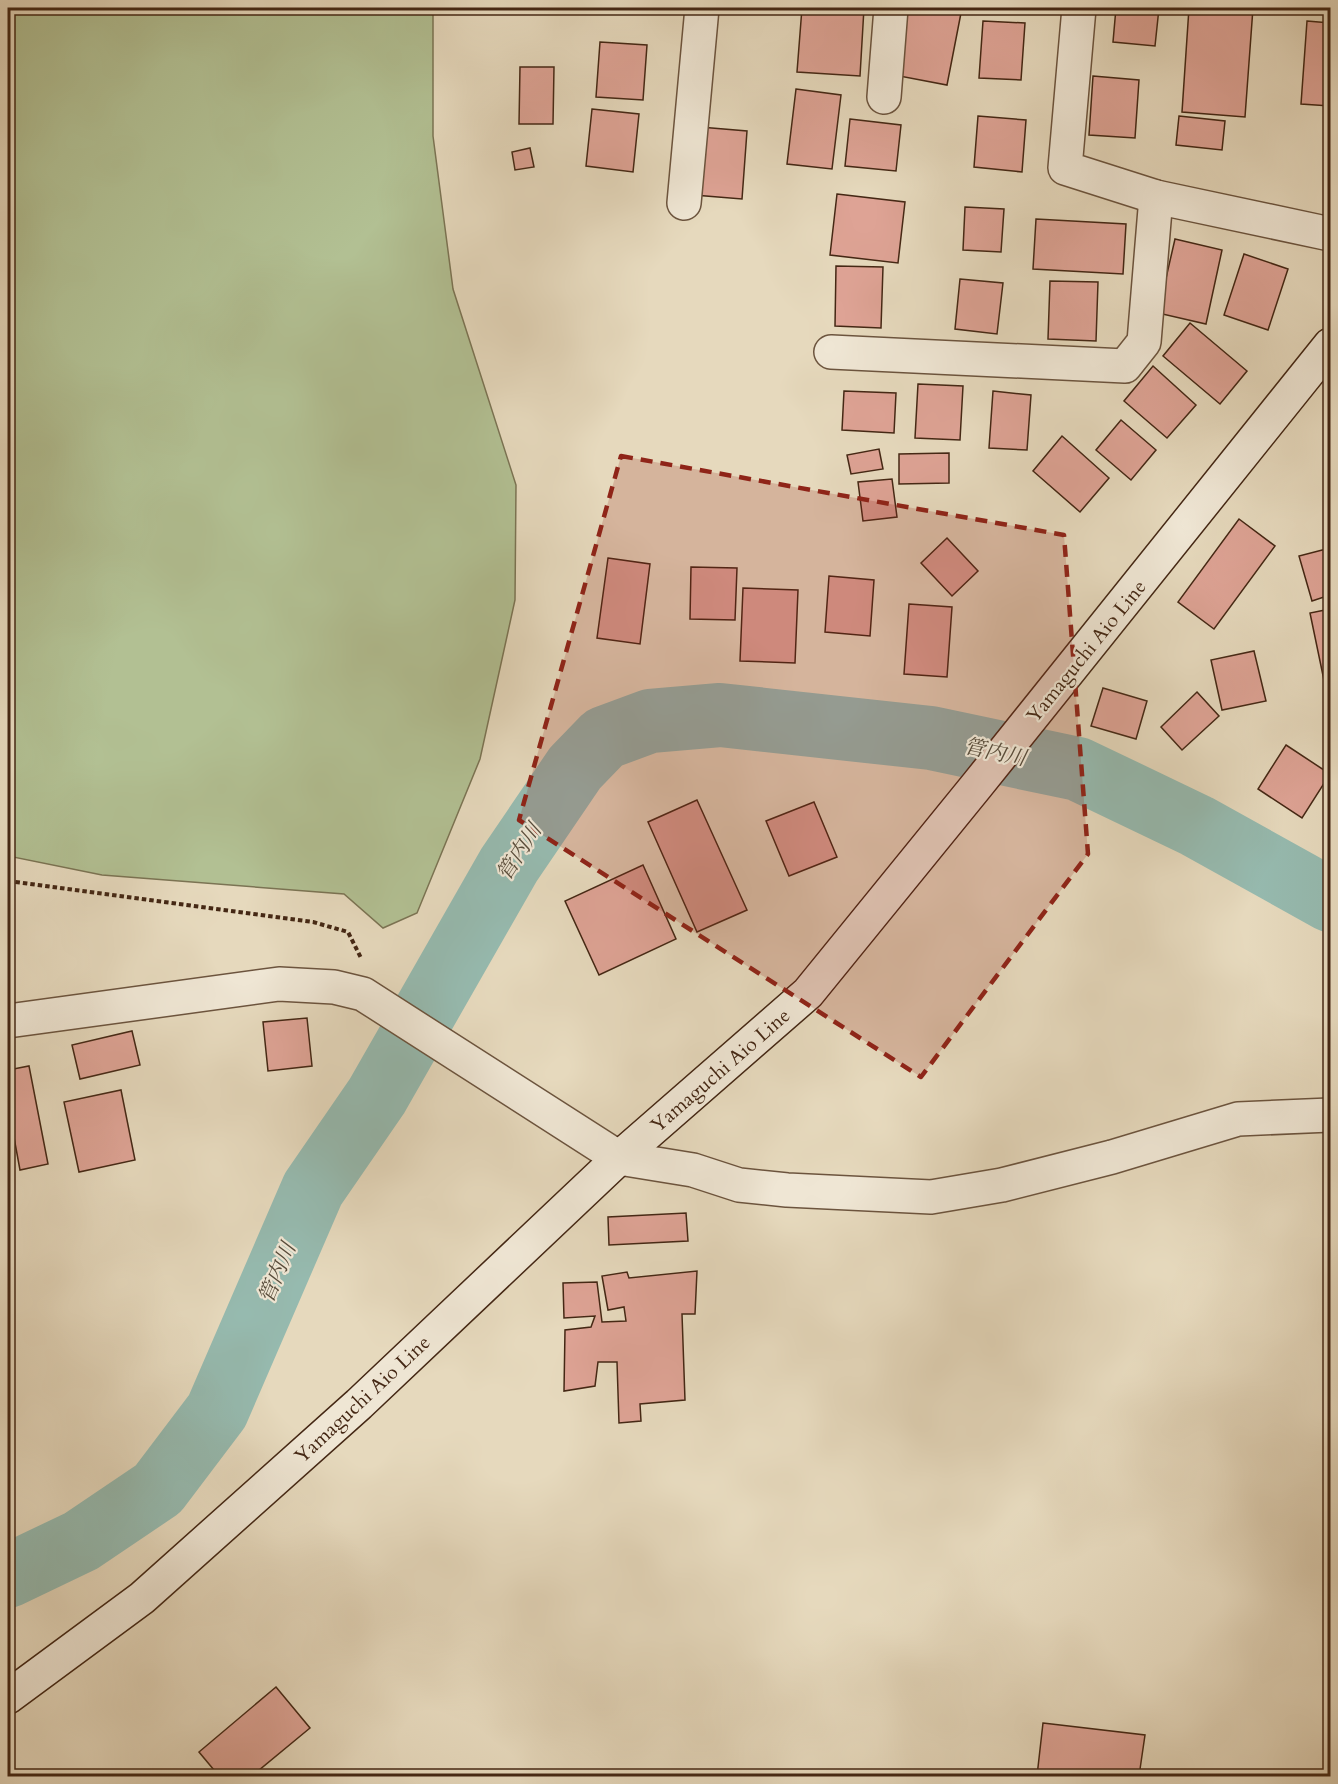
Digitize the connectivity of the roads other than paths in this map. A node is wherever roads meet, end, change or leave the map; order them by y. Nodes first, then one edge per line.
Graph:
1 (702, 8) edge
2 (891, 8) edge
3 (1079, 8) edge
4 (884, 97) dead end
5 (1156, 197) junction
6 (684, 203) dead end
7 (1330, 234) edge
8 (1330, 345) edge
9 (831, 352) dead end
10 (8, 1021) edge
11 (1330, 1115) edge
12 (619, 1158) junction
13 (8, 1698) edge

1 - 6 street
2 - 4 street
3 - 5 street
5 - 7 street
5 - 9 street
8 - 12 street, Yamaguchi Aio Line
10 - 12 street
11 - 12 street
12 - 13 street, Yamaguchi Aio Line

